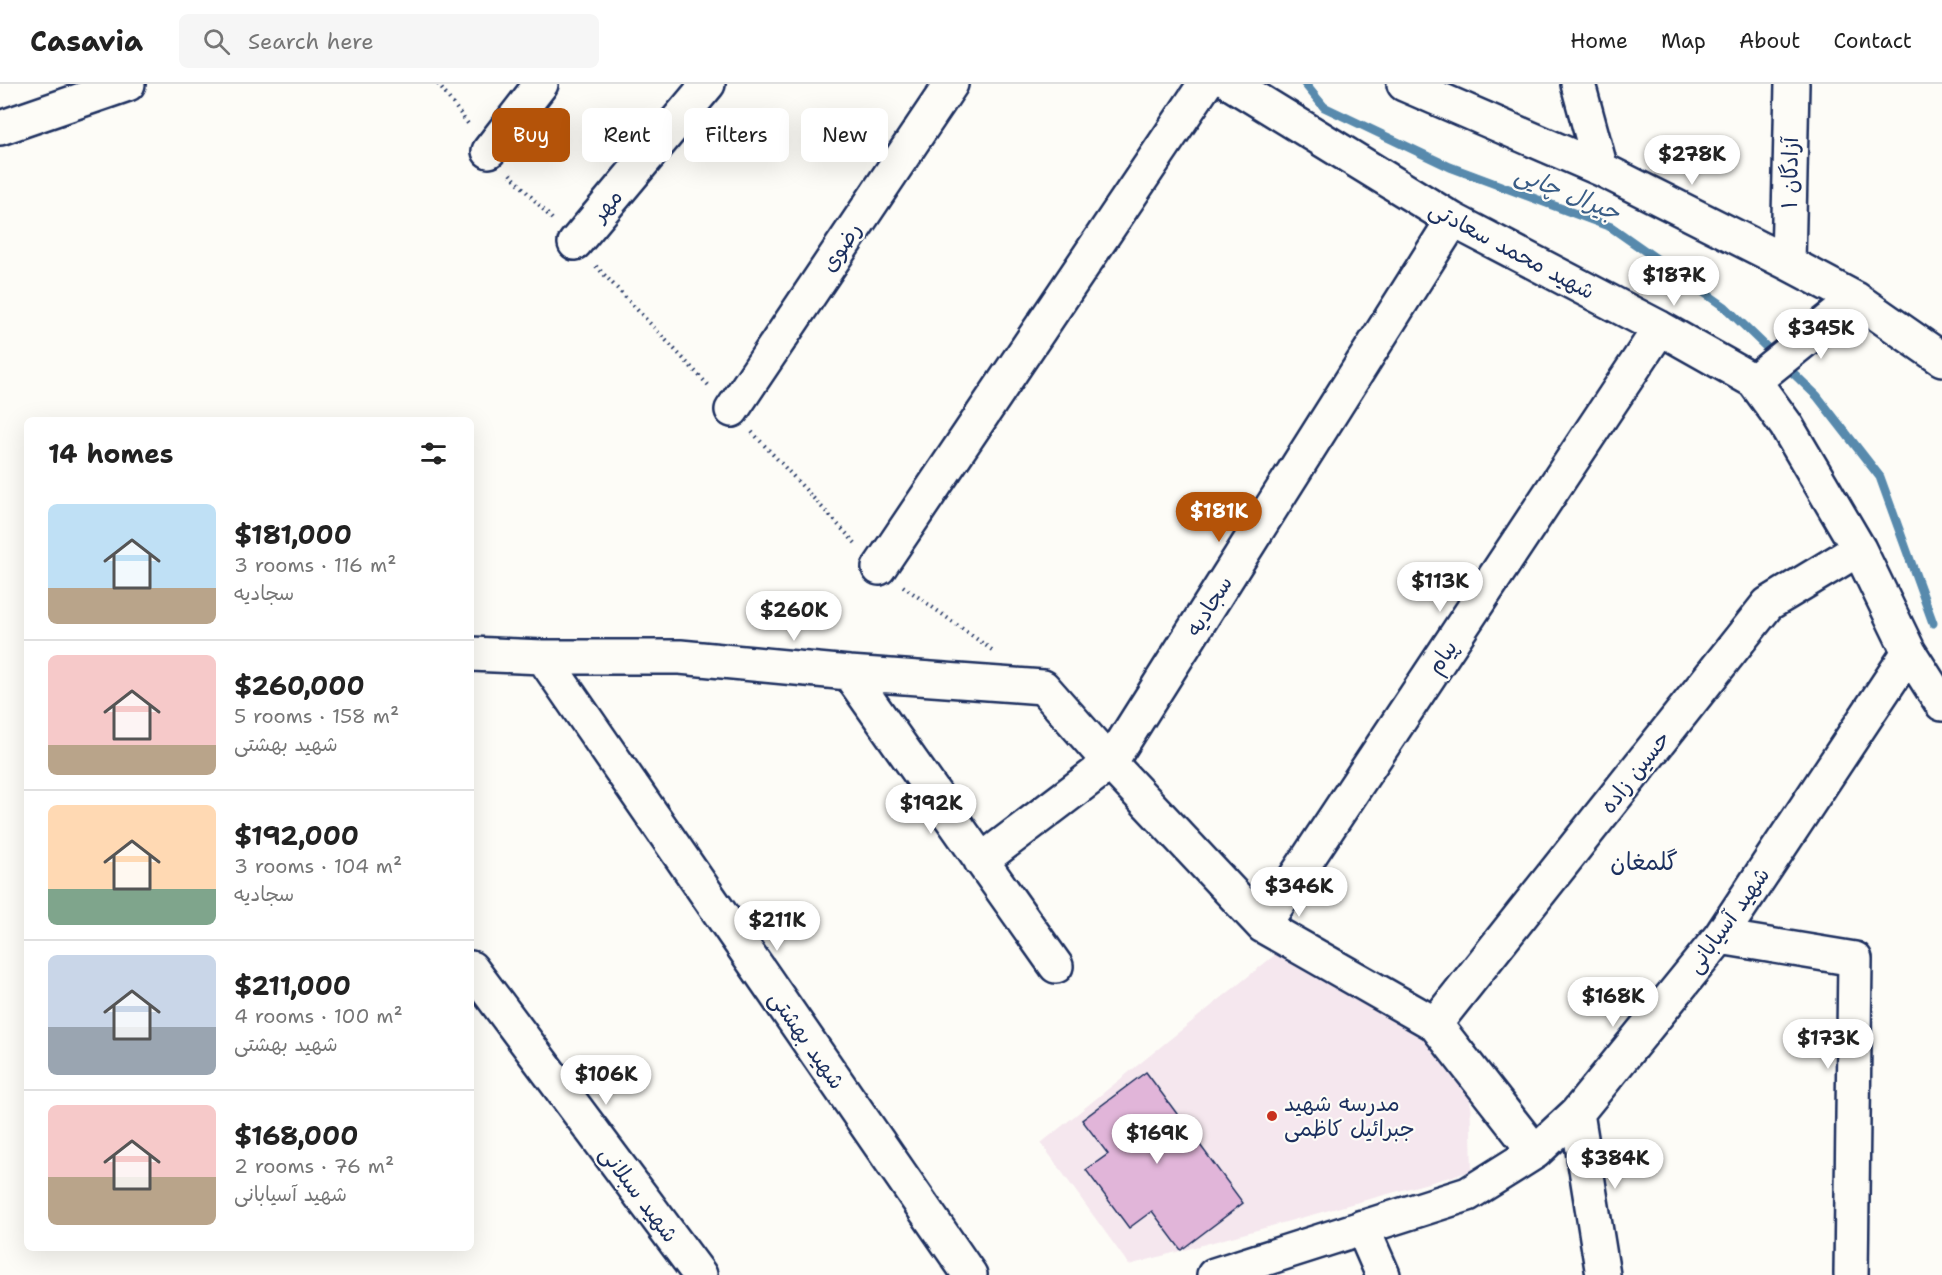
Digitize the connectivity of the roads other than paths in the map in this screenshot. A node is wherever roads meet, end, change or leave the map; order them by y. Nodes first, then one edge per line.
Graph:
1 (128, 84) edge
2 (541, 84) edge
3 (708, 84) edge
4 (951, 84) edge
5 (1204, 84) edge
6 (1233, 84) edge
7 (1404, 84) edge
8 (1578, 84) edge
9 (1792, 84) edge
10 (0, 128) edge
11 (489, 151) dead end
12 (1601, 169) junction
13 (1453, 220) junction
14 (575, 243) dead end
15 (1788, 263) junction
16 (1857, 299) junction
17 (1660, 328) junction
18 (1942, 359) edge
19 (1754, 381) junction
20 (732, 410) dead end
21 (1859, 549) junction
22 (879, 568) dead end
23 (1909, 652) junction
24 (474, 654) edge
25 (543, 657) junction
26 (849, 673) junction
27 (1942, 704) edge
28 (1110, 763) junction
29 (981, 861) junction
30 (1263, 926) junction
31 (1720, 937) junction
32 (1056, 966) dead end
33 (474, 972) edge
34 (1435, 1024) junction
35 (1576, 1113) junction
36 (1535, 1152) junction
37 (1362, 1227) junction
38 (700, 1275) edge
39 (970, 1275) edge
40 (1214, 1275) edge
41 (1383, 1275) edge
42 (1602, 1275) edge
43 (1851, 1275) edge

1 - 10 street
2 - 11 street
3 - 14 street, مهر
4 - 20 street, رضوی
5 - 22 street
6 - 13 street, شهید محمد سعادتی
7 - 12 street
8 - 12 street
9 - 15 street, آزادگان ۱
12 - 15 street
13 - 17 street, شهید محمد سعادتی
13 - 28 street, سجادیه
15 - 16 street
16 - 18 street
16 - 19 street
17 - 19 street, شهید محمد سعادتی
17 - 30 street, پیام
19 - 21 street, شهید محمد سعادتی
21 - 23 street, شهید محمد سعادتی
21 - 34 street, حسین زاده
23 - 27 street, شهید محمد سعادتی
23 - 31 street, شهید آسیابانی
24 - 25 street
25 - 26 street
25 - 39 street, شهید بهشتی
26 - 28 street
26 - 29 street
28 - 29 street, سجادیه
28 - 30 street
29 - 32 street
30 - 34 street
31 - 35 street, شهید آسیابانی
31 - 43 street
33 - 38 street, شهید سبلانی
34 - 36 street
35 - 36 street, شهید آسیابانی
35 - 42 street
36 - 37 street, شهید آسیابانی
37 - 40 street, شهید آسیابانی
37 - 41 street

